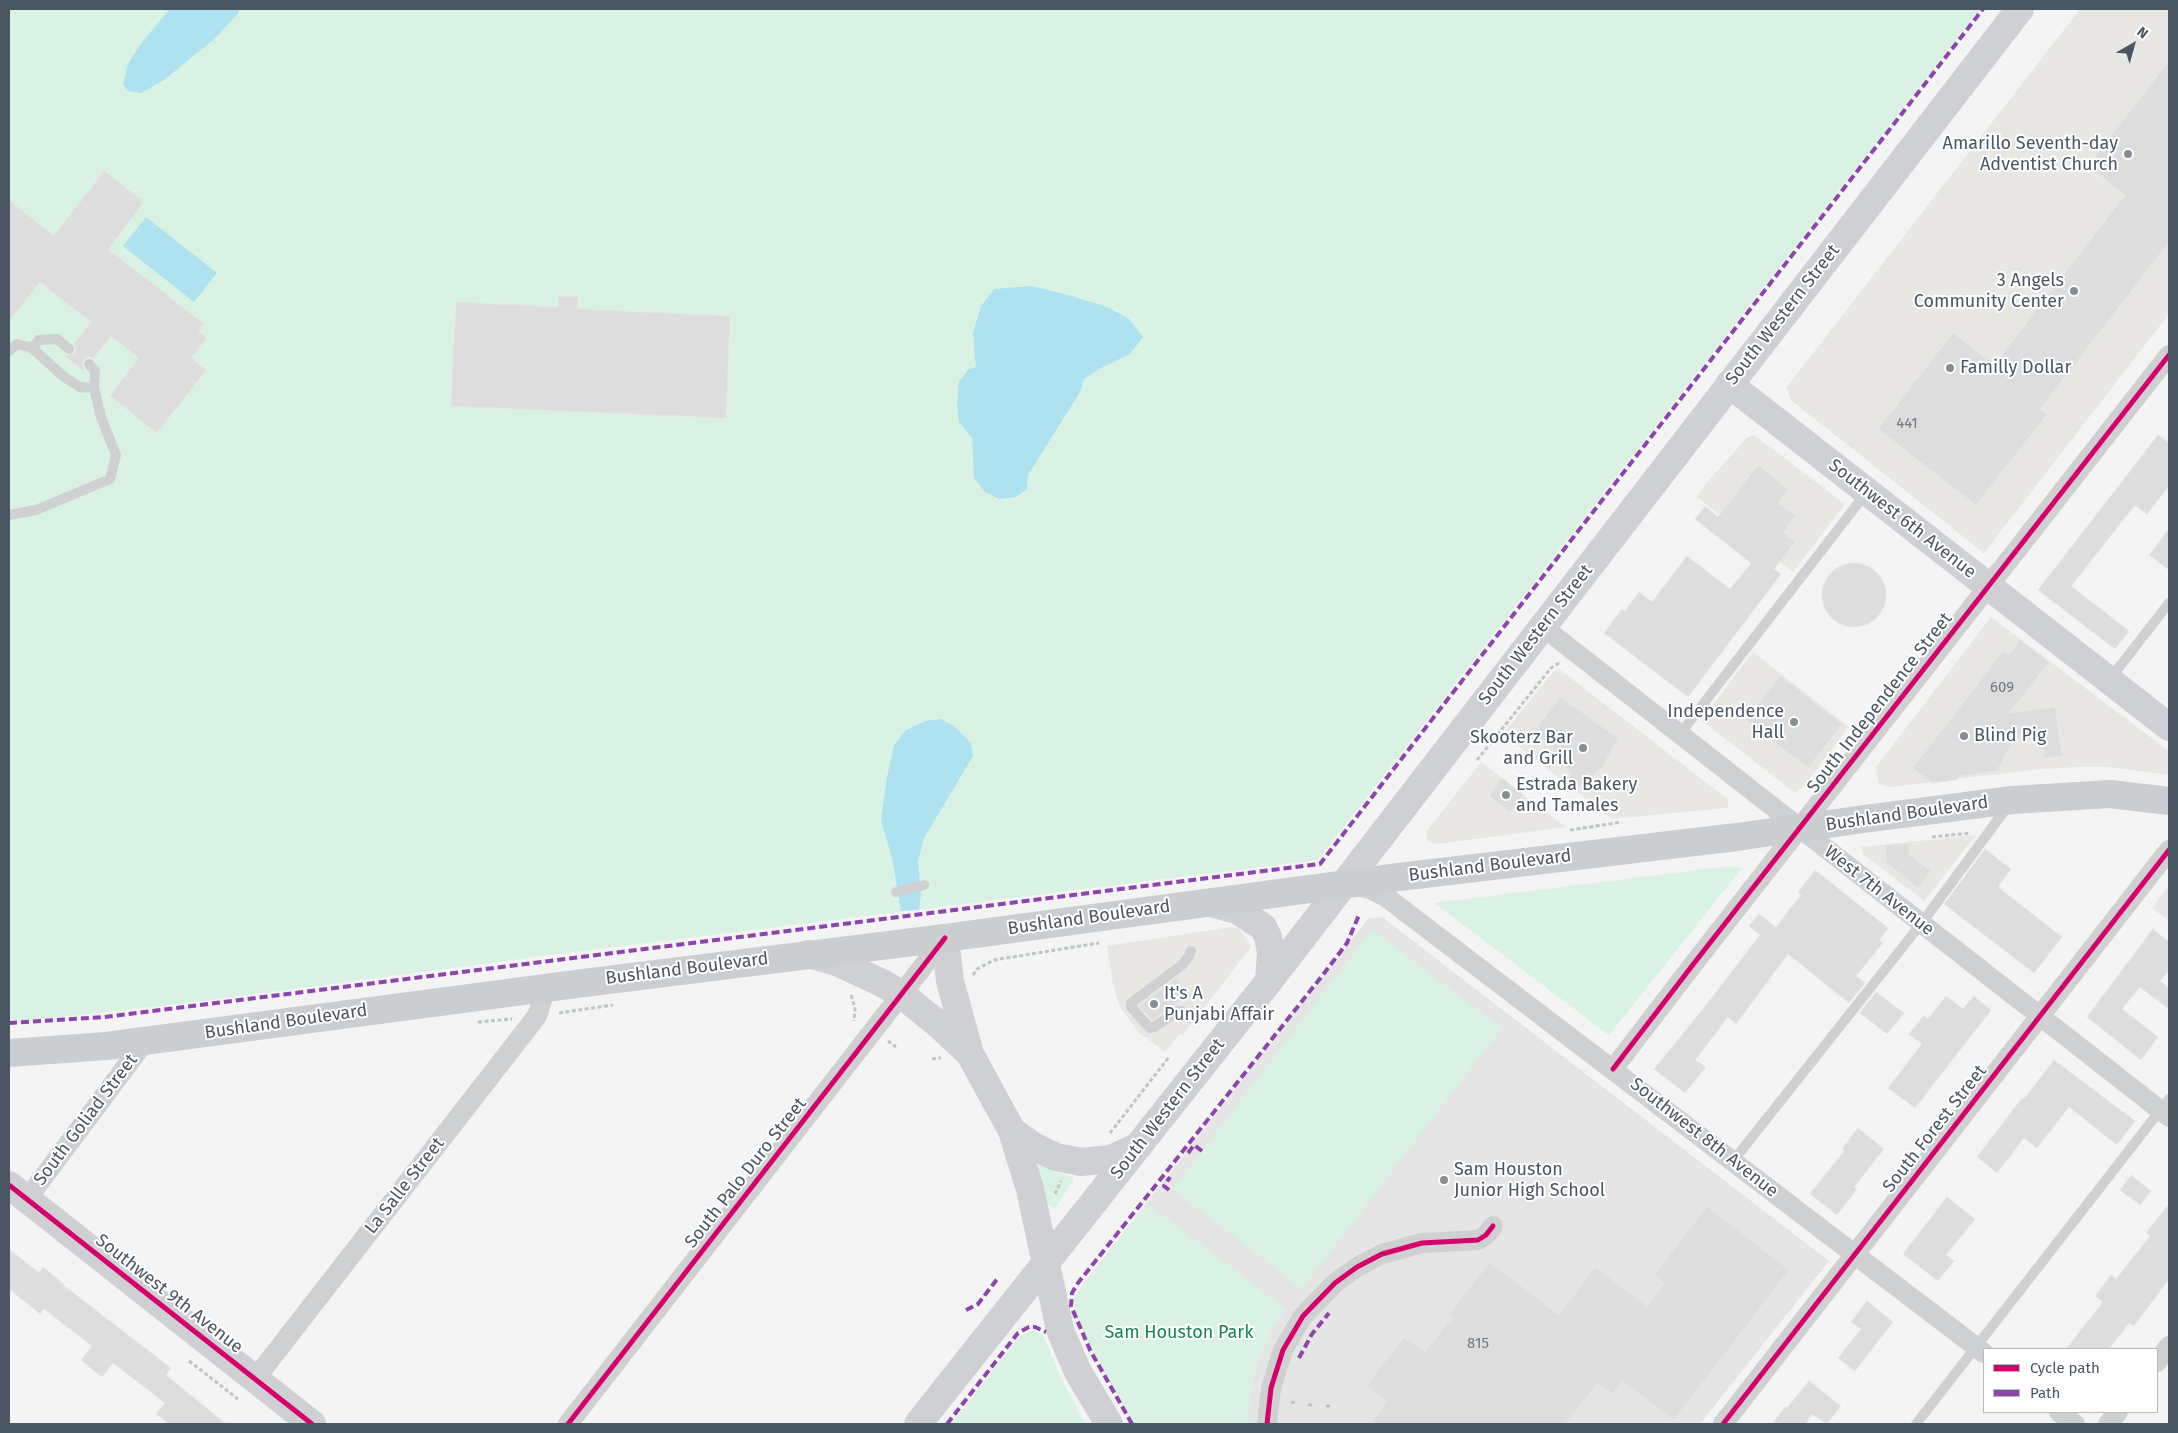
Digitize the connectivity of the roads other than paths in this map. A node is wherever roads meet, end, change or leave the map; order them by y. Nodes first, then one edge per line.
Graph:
1 (2020, 9) edge
2 (32, 348) junction
3 (69, 349) dead end
4 (9, 351) edge
5 (2169, 355) edge
6 (89, 364) dead end
7 (1729, 384) junction
8 (94, 388) junction
9 (1867, 492) junction
10 (9, 515) edge
11 (1989, 588) junction
12 (2169, 603) edge
13 (1543, 626) junction
14 (2109, 680) junction
15 (2169, 727) edge
16 (1680, 734) junction
17 (2012, 800) junction
18 (2169, 801) edge
19 (1799, 828) junction
20 (2169, 850) edge
21 (1344, 884) junction
22 (924, 885) dead end
23 (896, 892) dead end
24 (1210, 902) junction
25 (1921, 924) junction
26 (945, 938) junction
27 (1191, 951) dead end
28 (808, 954) junction
29 (1269, 981) junction
30 (546, 988) junction
31 (902, 995) junction
32 (2040, 1017) junction
33 (1189, 1018) dead end
34 (146, 1040) junction
35 (9, 1054) edge
36 (970, 1054) junction
37 (1614, 1069) junction
38 (2166, 1109) edge
39 (1012, 1130) junction
40 (1141, 1145) junction
41 (1734, 1161) junction
42 (18, 1192) edge
43 (1494, 1226) dead end
44 (1855, 1254) junction
45 (1046, 1264) junction
46 (2169, 1346) edge
47 (1980, 1350) edge
48 (2158, 1361) edge
49 (247, 1389) junction
50 (2060, 1413) edge
51 (2117, 1413) edge
52 (312, 1424) edge
53 (568, 1424) edge
54 (918, 1424) edge
55 (1109, 1424) edge
56 (1267, 1424) edge
57 (1723, 1424) edge
58 (1916, 1424) edge
59 (2075, 1424) edge
60 (2108, 1424) edge

1 - 7 main road, South Western Street
2 - 3 lane
2 - 4 lane
2 - 8 lane
5 - 11 street, South Independence Street
6 - 8 lane
7 - 9 main road, Southwest 6th Avenue
7 - 13 main road, South Western Street
8 - 10 lane
9 - 11 main road, Southwest 6th Avenue
9 - 16 lane
11 - 14 main road, Southwest 6th Avenue
11 - 19 street, South Independence Street
12 - 14 lane
13 - 16 street, West 7th Avenue
13 - 21 main road, South Western Street
14 - 15 main road, Southwest 6th Avenue
16 - 19 street, West 7th Avenue
17 - 18 main road, Bushland Boulevard
17 - 19 main road, Bushland Boulevard
17 - 25 lane
19 - 21 main road, Bushland Boulevard
19 - 25 street, West 7th Avenue
19 - 37 street, South Independence Street
20 - 32 street, South Forest Street
21 - 24 main road, Bushland Boulevard
21 - 29 main road, South Western Street
21 - 37 street, Southwest 8th Avenue
22 - 23 lane
24 - 26 main road, Bushland Boulevard
24 - 29 main road
25 - 32 street, West 7th Avenue
25 - 41 lane
26 - 28 main road, Bushland Boulevard
26 - 31 street, South Palo Duro Street
26 - 36 main road
27 - 33 lane
28 - 30 main road, Bushland Boulevard
28 - 31 main road
29 - 40 main road, South Western Street
30 - 34 main road, Bushland Boulevard
30 - 49 street, La Salle Street
31 - 36 main road
31 - 53 street, South Palo Duro Street
32 - 38 street, West 7th Avenue
32 - 44 street, South Forest Street
34 - 35 main road, Bushland Boulevard
34 - 42 street, South Goliad Street
36 - 39 main road
37 - 41 street, Southwest 8th Avenue
38 - 47 lane
39 - 40 main road
39 - 45 main road
40 - 45 main road, South Western Street
41 - 44 street, Southwest 8th Avenue
42 - 49 main road, Southwest 9th Avenue
43 - 56 street
44 - 47 street, Southwest 8th Avenue
44 - 57 street, South Forest Street
45 - 54 main road, South Western Street
45 - 55 main road
46 - 48 street
47 - 58 lane
49 - 52 main road, Southwest 9th Avenue
50 - 59 street
51 - 60 street

